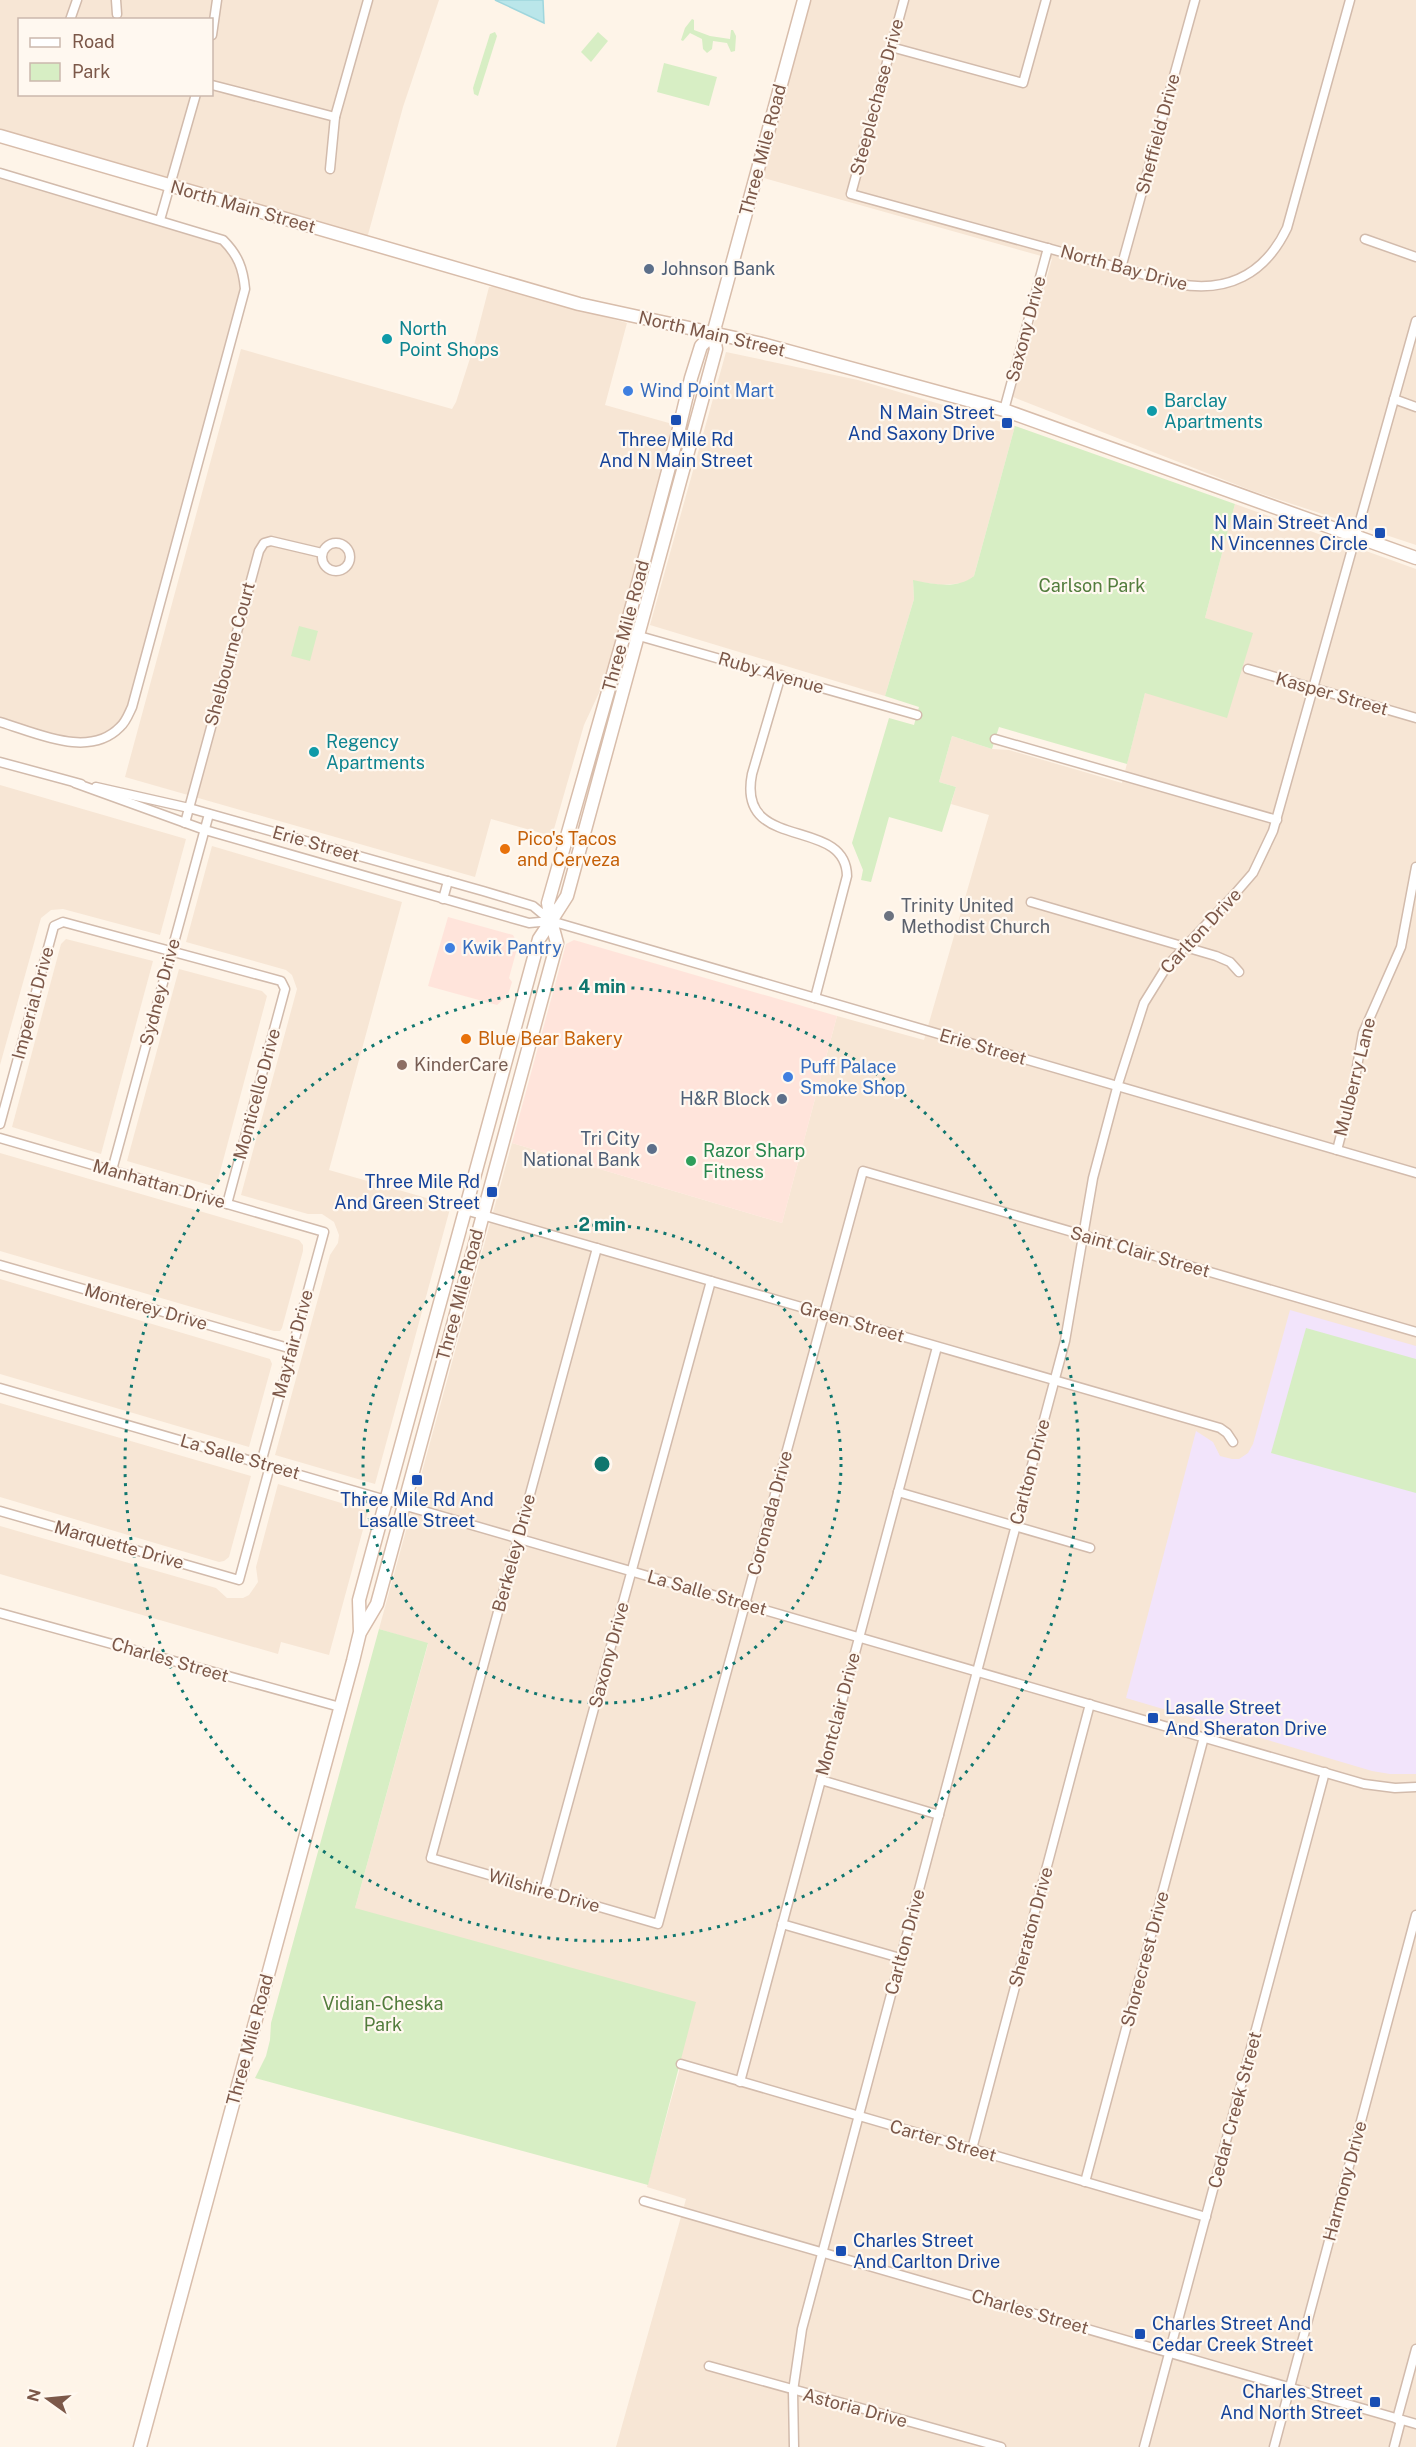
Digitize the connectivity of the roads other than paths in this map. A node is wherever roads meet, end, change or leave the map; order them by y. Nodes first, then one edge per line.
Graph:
1 (77, 0) edge
2 (116, 0) edge
3 (217, 0) edge
4 (368, 0) edge
5 (804, 0) edge
6 (904, 0) edge
7 (1046, 0) edge
8 (1195, 0) edge
9 (1350, 0) edge
10 (117, 14) dead end
11 (71, 18) edge
12 (213, 28) edge
13 (891, 47) junction
14 (213, 85) edge
15 (195, 96) edge
16 (335, 117) junction
17 (0, 136) edge
18 (330, 169) dead end
19 (0, 173) edge
20 (171, 186) junction
21 (851, 194) joint
22 (160, 220) junction
23 (1365, 239) dead end
24 (1048, 248) junction
25 (1416, 257) edge
26 (1121, 268) junction
27 (1416, 321) edge
28 (713, 334) junction
29 (1394, 399) junction
30 (1416, 407) edge
31 (1004, 410) junction
32 (1356, 538) junction
33 (322, 553) dead end
34 (1416, 558) edge
35 (625, 632) junction
36 (637, 635) junction
37 (1248, 669) dead end
38 (781, 675) junction
39 (1314, 689) junction
40 (917, 715) dead end
41 (1416, 718) edge
42 (0, 722) edge
43 (995, 739) dead end
44 (0, 762) edge
45 (75, 783) junction
46 (189, 808) junction
47 (210, 814) junction
48 (1277, 820) junction
49 (185, 823) junction
50 (205, 830) junction
51 (368, 859) junction
52 (1416, 867) edge
53 (363, 876) junction
54 (448, 881) junction
55 (443, 899) junction
56 (1031, 902) dead end
57 (551, 921) junction
58 (1184, 947) junction
59 (171, 951) junction
60 (1239, 972) dead end
61 (814, 998) junction
62 (1119, 1086) junction
63 (0, 1124) edge
64 (0, 1138) edge
65 (1337, 1150) junction
66 (112, 1170) junction
67 (863, 1172) joint
68 (1416, 1173) edge
69 (227, 1204) junction
70 (465, 1210) junction
71 (482, 1215) junction
72 (318, 1230) joint
73 (1083, 1235) junction
74 (597, 1248) junction
75 (0, 1265) edge
76 (711, 1281) junction
77 (824, 1314) junction
78 (1416, 1332) edge
79 (937, 1347) junction
80 (292, 1349) junction
81 (1054, 1381) junction
82 (0, 1388) edge
83 (1233, 1442) dead end
84 (265, 1464) junction
85 (898, 1492) junction
86 (387, 1501) junction
87 (403, 1505) junction
88 (0, 1511) edge
89 (1016, 1526) junction
90 (518, 1538) junction
91 (1090, 1548) dead end
92 (632, 1571) junction
93 (239, 1580) joint
94 (745, 1604) junction
95 (0, 1613) edge
96 (360, 1632) junction
97 (859, 1637) junction
98 (977, 1671) junction
99 (1090, 1704) junction
100 (340, 1707) junction
101 (1204, 1737) junction
102 (1325, 1772) junction
103 (821, 1780) junction
104 (1416, 1787) edge
105 (939, 1815) junction
106 (431, 1858) joint
107 (544, 1891) junction
108 (1416, 1915) edge
109 (658, 1924) joint
110 (782, 1924) junction
111 (900, 1958) junction
112 (681, 2064) dead end
113 (740, 2082) junction
114 (858, 2116) junction
115 (972, 2149) junction
116 (1085, 2182) junction
117 (644, 2200) dead end
118 (1206, 2217) junction
119 (822, 2252) junction
120 (1416, 2349) edge
121 (1170, 2353) junction
122 (709, 2366) dead end
123 (1290, 2388) junction
124 (793, 2391) junction
125 (1399, 2420) junction
126 (1416, 2424) edge
127 (140, 2447) edge
128 (794, 2447) edge
129 (1001, 2447) edge
130 (1144, 2447) edge
131 (1274, 2447) edge
132 (1394, 2447) edge

1 - 11 street
2 - 10 street
3 - 12 street
4 - 16 street
5 - 28 street, Three Mile Road
6 - 13 street, Steeplechase Drive
7 - 13 street
8 - 26 street, Sheffield Drive
9 - 26 street, North Bay Drive
13 - 21 street, Steeplechase Drive
14 - 16 street
15 - 20 street
16 - 18 street
17 - 20 street, North Main Street
19 - 22 street
20 - 22 street
20 - 28 street, North Main Street
21 - 24 street, North Bay Drive
22 - 42 street
23 - 25 street
24 - 26 street, North Bay Drive
24 - 31 street, Saxony Drive
27 - 29 street, Carlton Drive
28 - 31 street, North Main Street
28 - 35 street, Three Mile Road
28 - 36 street, Three Mile Road
29 - 30 street
29 - 32 street, Carlton Drive
31 - 32 street, North Main Street
32 - 34 street, North Main Street
32 - 39 street, Carlton Drive
33 - 46 street, Shelbourne Court
35 - 36 street, Ruby Avenue
35 - 57 street, Three Mile Road
36 - 38 street, Ruby Avenue
36 - 57 street, Three Mile Road
37 - 39 street, Kasper Street
38 - 40 street, Ruby Avenue
38 - 61 street
39 - 41 street, Kasper Street
39 - 48 street, Carlton Drive
43 - 48 street
44 - 45 street, Erie Street
45 - 46 street, Erie Street
45 - 49 street, Erie Street
46 - 47 street, Erie Street
46 - 49 street, Shelbourne Court
47 - 50 street, Sydney Drive
47 - 51 street, Erie Street
48 - 58 street, Carlton Drive
49 - 50 street, Erie Street
50 - 53 street, Erie Street
50 - 59 street, Sydney Drive
51 - 53 street
51 - 54 street, Erie Street
52 - 65 street, Mulberry Lane
53 - 55 street, Erie Street
54 - 55 street
54 - 57 street, Erie Street
55 - 57 street, Erie Street
56 - 58 street
57 - 61 street, Erie Street
57 - 70 street, Three Mile Road
57 - 71 street, Three Mile Road
58 - 60 street
58 - 62 street, Carlton Drive
59 - 63 street, Imperial Drive
59 - 66 street, Sydney Drive
59 - 69 street, Monticello Drive
61 - 62 street, Erie Street
62 - 65 street, Erie Street
62 - 73 street, Carlton Drive
64 - 66 street, Manhattan Drive
65 - 68 street, Erie Street
66 - 69 street, Manhattan Drive
67 - 73 street, Saint Clair Street
67 - 77 street, Coronada Drive
69 - 72 street, Manhattan Drive
70 - 71 street, Green Street
70 - 86 street, Three Mile Road
71 - 74 street, Green Street
71 - 87 street, Three Mile Road
72 - 80 street, Mayfair Drive
73 - 78 street, Saint Clair Street
73 - 81 street, Carlton Drive
74 - 76 street, Green Street
74 - 90 street, Berkeley Drive
75 - 80 street, Monterey Drive
76 - 77 street, Green Street
76 - 92 street, Saxony Drive
77 - 79 street, Green Street
77 - 94 street, Coronada Drive
79 - 81 street, Green Street
79 - 85 street, Montclair Drive
80 - 84 street, Mayfair Drive
81 - 83 street, Green Street
81 - 89 street, Carlton Drive
82 - 84 street, La Salle Street
84 - 86 street, La Salle Street
84 - 93 street, Mayfair Drive
85 - 89 street
85 - 97 street, Montclair Drive
86 - 87 street, La Salle Street
86 - 96 street, Three Mile Road
87 - 90 street, La Salle Street
87 - 96 street, Three Mile Road
88 - 93 street, Marquette Drive
89 - 91 street
89 - 98 street, Carlton Drive
90 - 92 street, La Salle Street
90 - 106 street, Berkeley Drive
92 - 94 street, La Salle Street
92 - 107 street, Saxony Drive
94 - 97 street, La Salle Street
94 - 109 street, Coronada Drive
95 - 100 street, Charles Street
96 - 100 street, Three Mile Road
97 - 98 street, La Salle Street
97 - 103 street, Montclair Drive
98 - 99 street, La Salle Street
98 - 105 street, Carlton Drive
99 - 101 street, La Salle Street
99 - 115 street, Sheraton Drive
100 - 127 street, Three Mile Road
101 - 102 street, La Salle Street
101 - 116 street, Shorecrest Drive
102 - 104 street, La Salle Street
102 - 118 street, Cedar Creek Street
103 - 105 street
103 - 110 street, Montclair Drive
105 - 111 street, Carlton Drive
106 - 107 street, Wilshire Drive
107 - 109 street, Wilshire Drive
108 - 123 street, Harmony Drive
110 - 111 street
110 - 113 street, Montclair Drive
111 - 114 street, Carlton Drive
112 - 113 street, Carter Street
113 - 114 street, Carter Street
114 - 115 street, Carter Street
114 - 119 street, Carlton Drive
115 - 116 street, Carter Street
116 - 118 street, Carter Street
117 - 119 street, Charles Street
118 - 121 street, Cedar Creek Street
119 - 121 street, Charles Street
119 - 124 street, Carlton Drive
120 - 125 street
121 - 123 street, Charles Street
121 - 130 street, Cedar Creek Street
122 - 124 street, Astoria Drive
123 - 125 street, Charles Street
123 - 131 street, Harmony Drive
124 - 128 street, Carlton Drive
124 - 129 street, Astoria Drive
125 - 126 street, Charles Street
125 - 132 street

